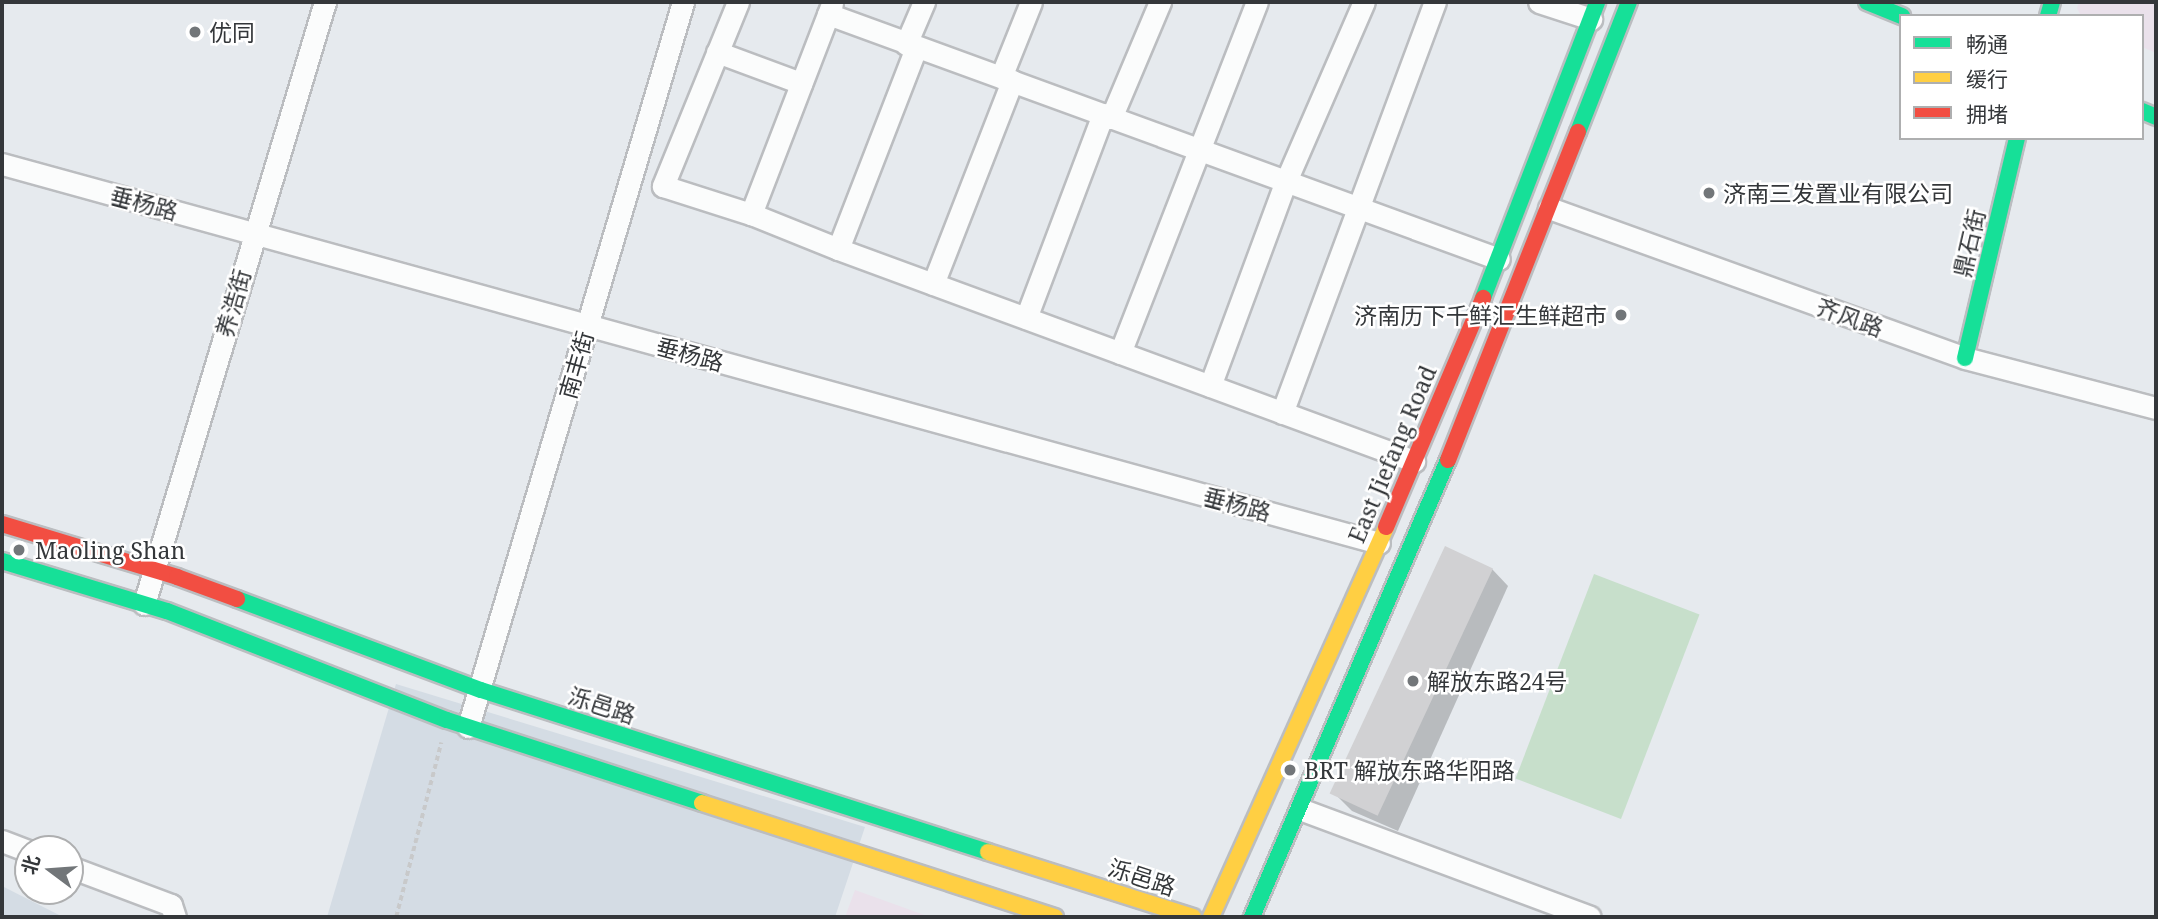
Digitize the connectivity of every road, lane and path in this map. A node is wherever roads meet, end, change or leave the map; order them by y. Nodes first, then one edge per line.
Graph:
1 (325, 2) edge
2 (683, 2) edge
3 (737, 2) edge
4 (924, 2) edge
5 (1031, 2) edge
6 (1160, 2) edge
7 (1257, 2) edge
8 (1364, 2) edge
9 (1435, 2) edge
10 (1539, 2) edge
11 (1629, 2) edge
12 (1867, 2) edge
13 (830, 8) edge
14 (1594, 10) edge
15 (1899, 15) edge
16 (911, 46) junction
17 (717, 52) junction
18 (1006, 79) junction
19 (801, 83) junction
20 (1107, 116) junction
21 (2017, 140) edge
22 (1199, 149) junction
23 (2, 164) edge
24 (1286, 181) junction
25 (1358, 207) junction
26 (1549, 208) junction
27 (751, 214) junction
28 (253, 233) junction
29 (838, 249) junction
30 (1499, 259) junction
31 (933, 284) junction
32 (1026, 318) junction
33 (588, 325) junction
34 (1120, 353) junction
35 (1965, 358) junction
36 (1210, 386) junction
37 (2156, 408) edge
38 (1282, 413) junction
39 (1415, 461) junction
40 (2, 524) edge
41 (1379, 543) junction
42 (2, 561) edge
43 (156, 571) junction
44 (144, 604) junction
45 (481, 690) junction
46 (446, 720) junction
47 (468, 727) junction
48 (1300, 809) junction
49 (84, 872) edge
50 (175, 917) edge
51 (396, 917) edge
52 (1055, 917) edge
53 (1193, 917) edge
54 (1211, 917) edge
55 (1252, 917) edge
56 (1590, 917) edge

1 - 28 street, 养浩街
2 - 33 street, 南丰街
3 - 17 street
4 - 16 street
5 - 18 street
6 - 20 street
7 - 22 street
8 - 24 street
9 - 25 street
10 - 14 street
11 - 26 main road
12 - 15 main road
13 - 16 street
13 - 19 street
14 - 30 main road, East Jiefang Road
16 - 18 street
16 - 29 street
17 - 19 street
17 - 27 street
18 - 20 street
18 - 31 street
19 - 27 street
20 - 22 street
20 - 32 street
21 - 35 main road, 鼎石街
22 - 24 street
22 - 34 street
23 - 28 street, 垂杨路
24 - 25 street
24 - 36 street
25 - 30 street
25 - 38 street
26 - 35 street, 齐风路
26 - 48 main road
27 - 29 street
28 - 33 street, 垂杨路
28 - 43 street, 养浩街
29 - 31 street
30 - 39 main road, East Jiefang Road
31 - 32 street
32 - 34 street
33 - 41 street, 垂杨路
33 - 45 street, 南丰街
34 - 36 street
35 - 37 street, 齐风路
36 - 38 street
38 - 39 street
39 - 41 main road, East Jiefang Road
40 - 43 main road, 泺邑路
41 - 54 main road, East Jiefang Road
42 - 44 main road
43 - 44 street, 养浩街
43 - 45 main road, 泺邑路
44 - 46 main road
45 - 47 street, 南丰街
45 - 53 main road, 泺邑路
46 - 47 main road
46 - 51 path
47 - 52 main road
48 - 55 main road
48 - 56 street
49 - 50 street

